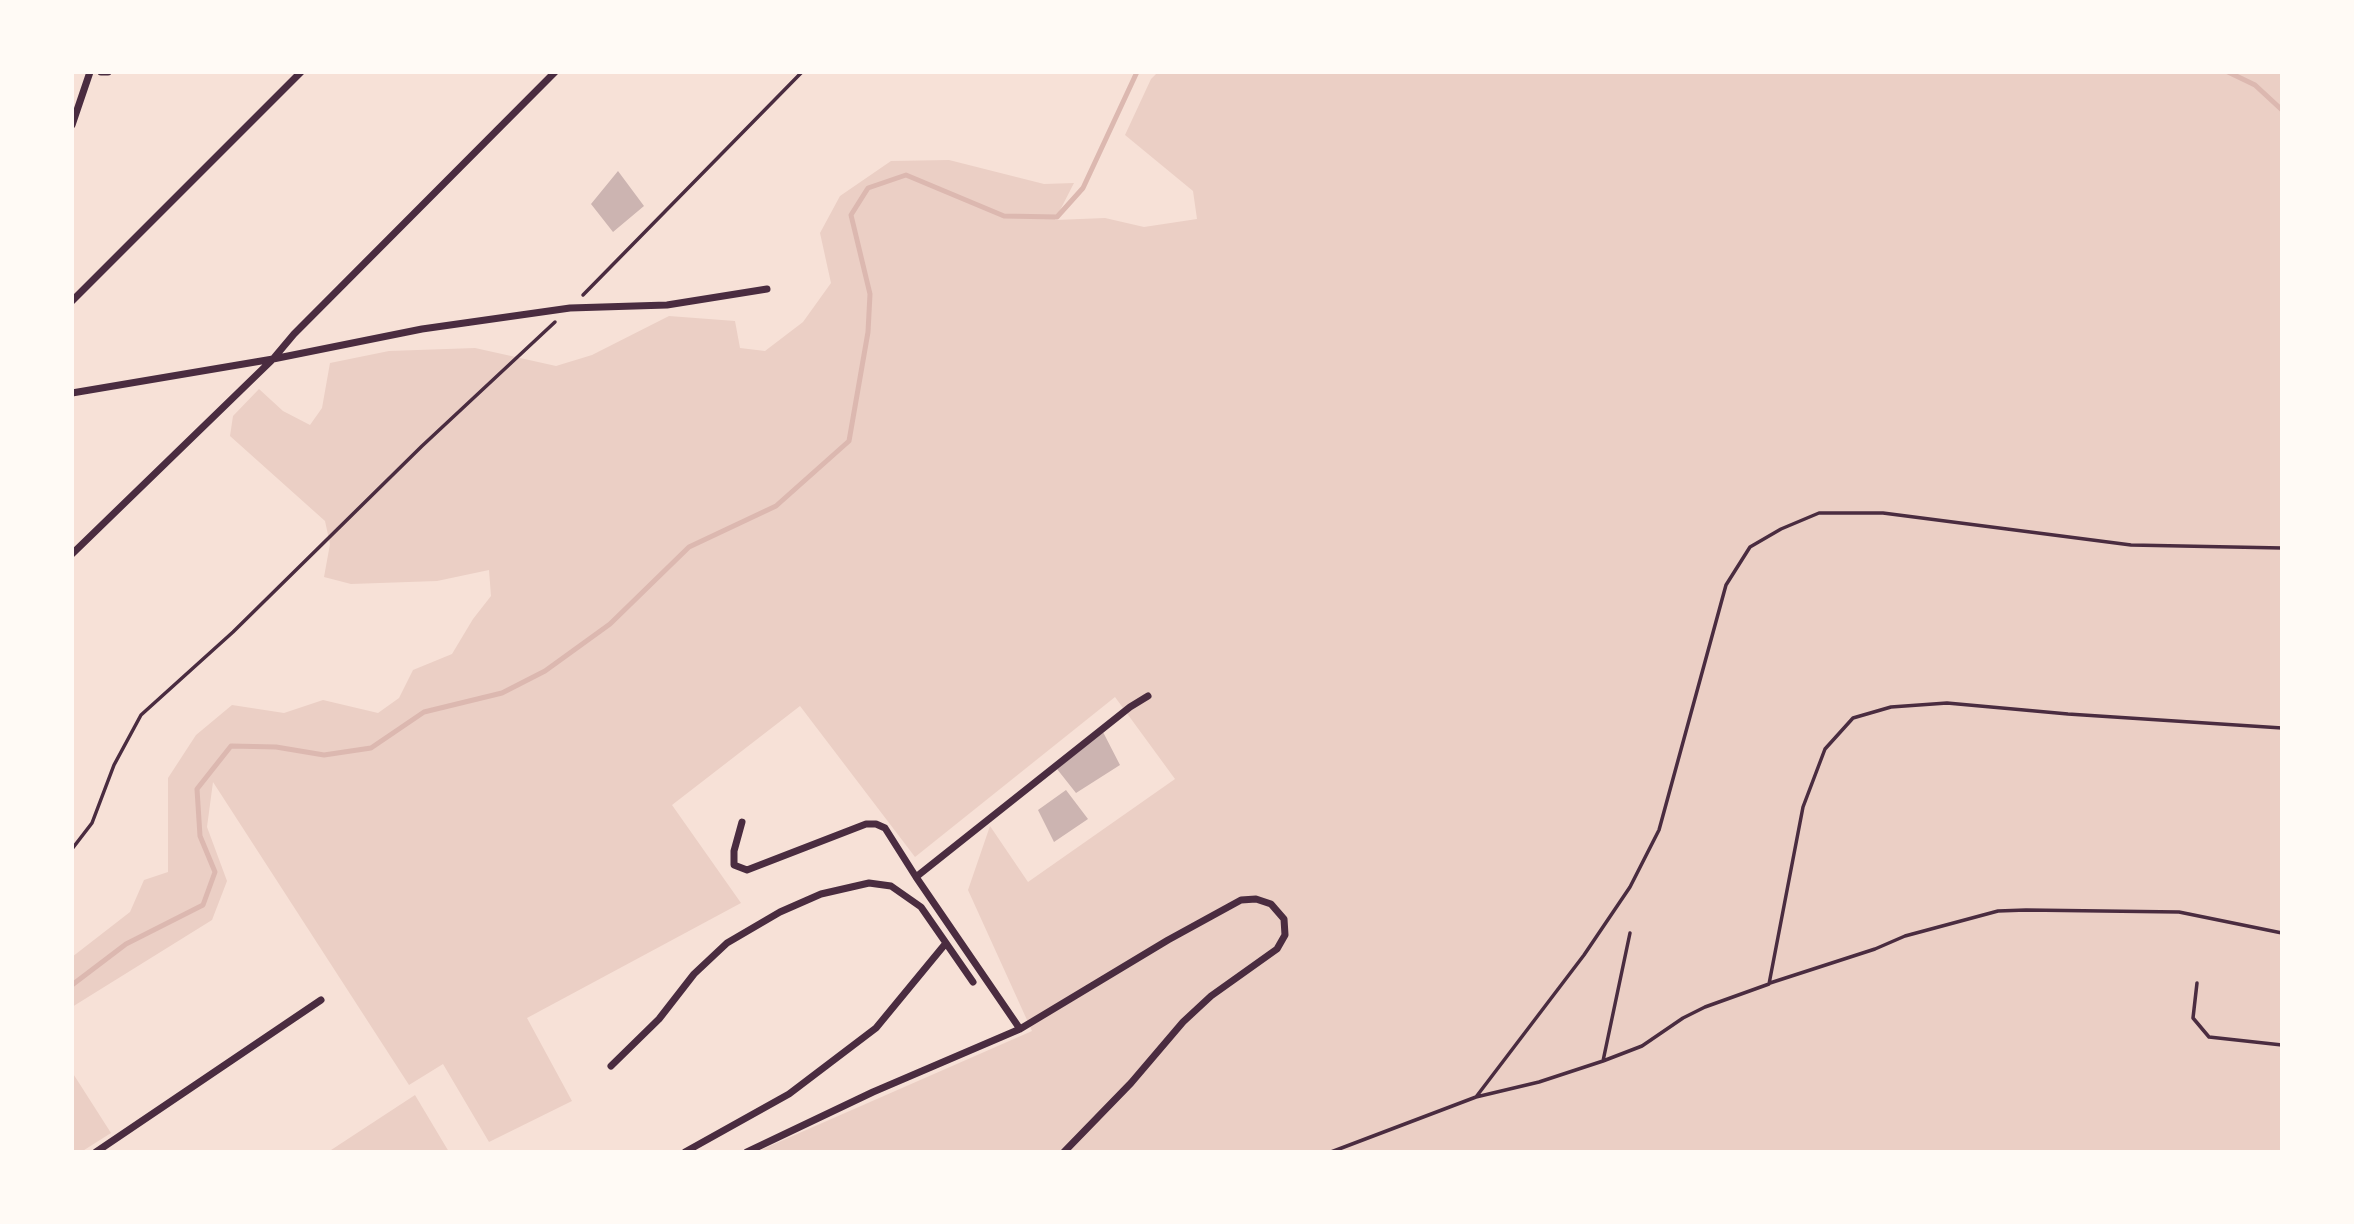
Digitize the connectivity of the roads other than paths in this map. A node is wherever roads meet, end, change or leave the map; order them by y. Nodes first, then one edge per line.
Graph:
1 (90, 72) edge
2 (101, 72) edge
3 (108, 72) edge
4 (301, 72) edge
5 (555, 72) edge
6 (72, 125) edge
7 (767, 289) dead end
8 (72, 301) edge
9 (273, 359) junction
10 (72, 393) edge
11 (72, 554) edge
12 (1148, 696) dead end
13 (741, 822) dead end
14 (916, 877) junction
15 (946, 943) junction
16 (973, 982) dead end
17 (321, 1000) dead end
18 (1020, 1029) junction
19 (611, 1066) dead end
20 (96, 1152) edge
21 (685, 1152) edge
22 (747, 1152) edge
23 (1064, 1152) edge

1 - 6 street
2 - 3 street
4 - 8 street
5 - 9 street
7 - 9 street
9 - 10 street
9 - 11 street
12 - 14 street
13 - 14 street
14 - 18 street
15 - 16 street
15 - 19 street
15 - 21 street
17 - 20 street
18 - 22 street
18 - 23 street

